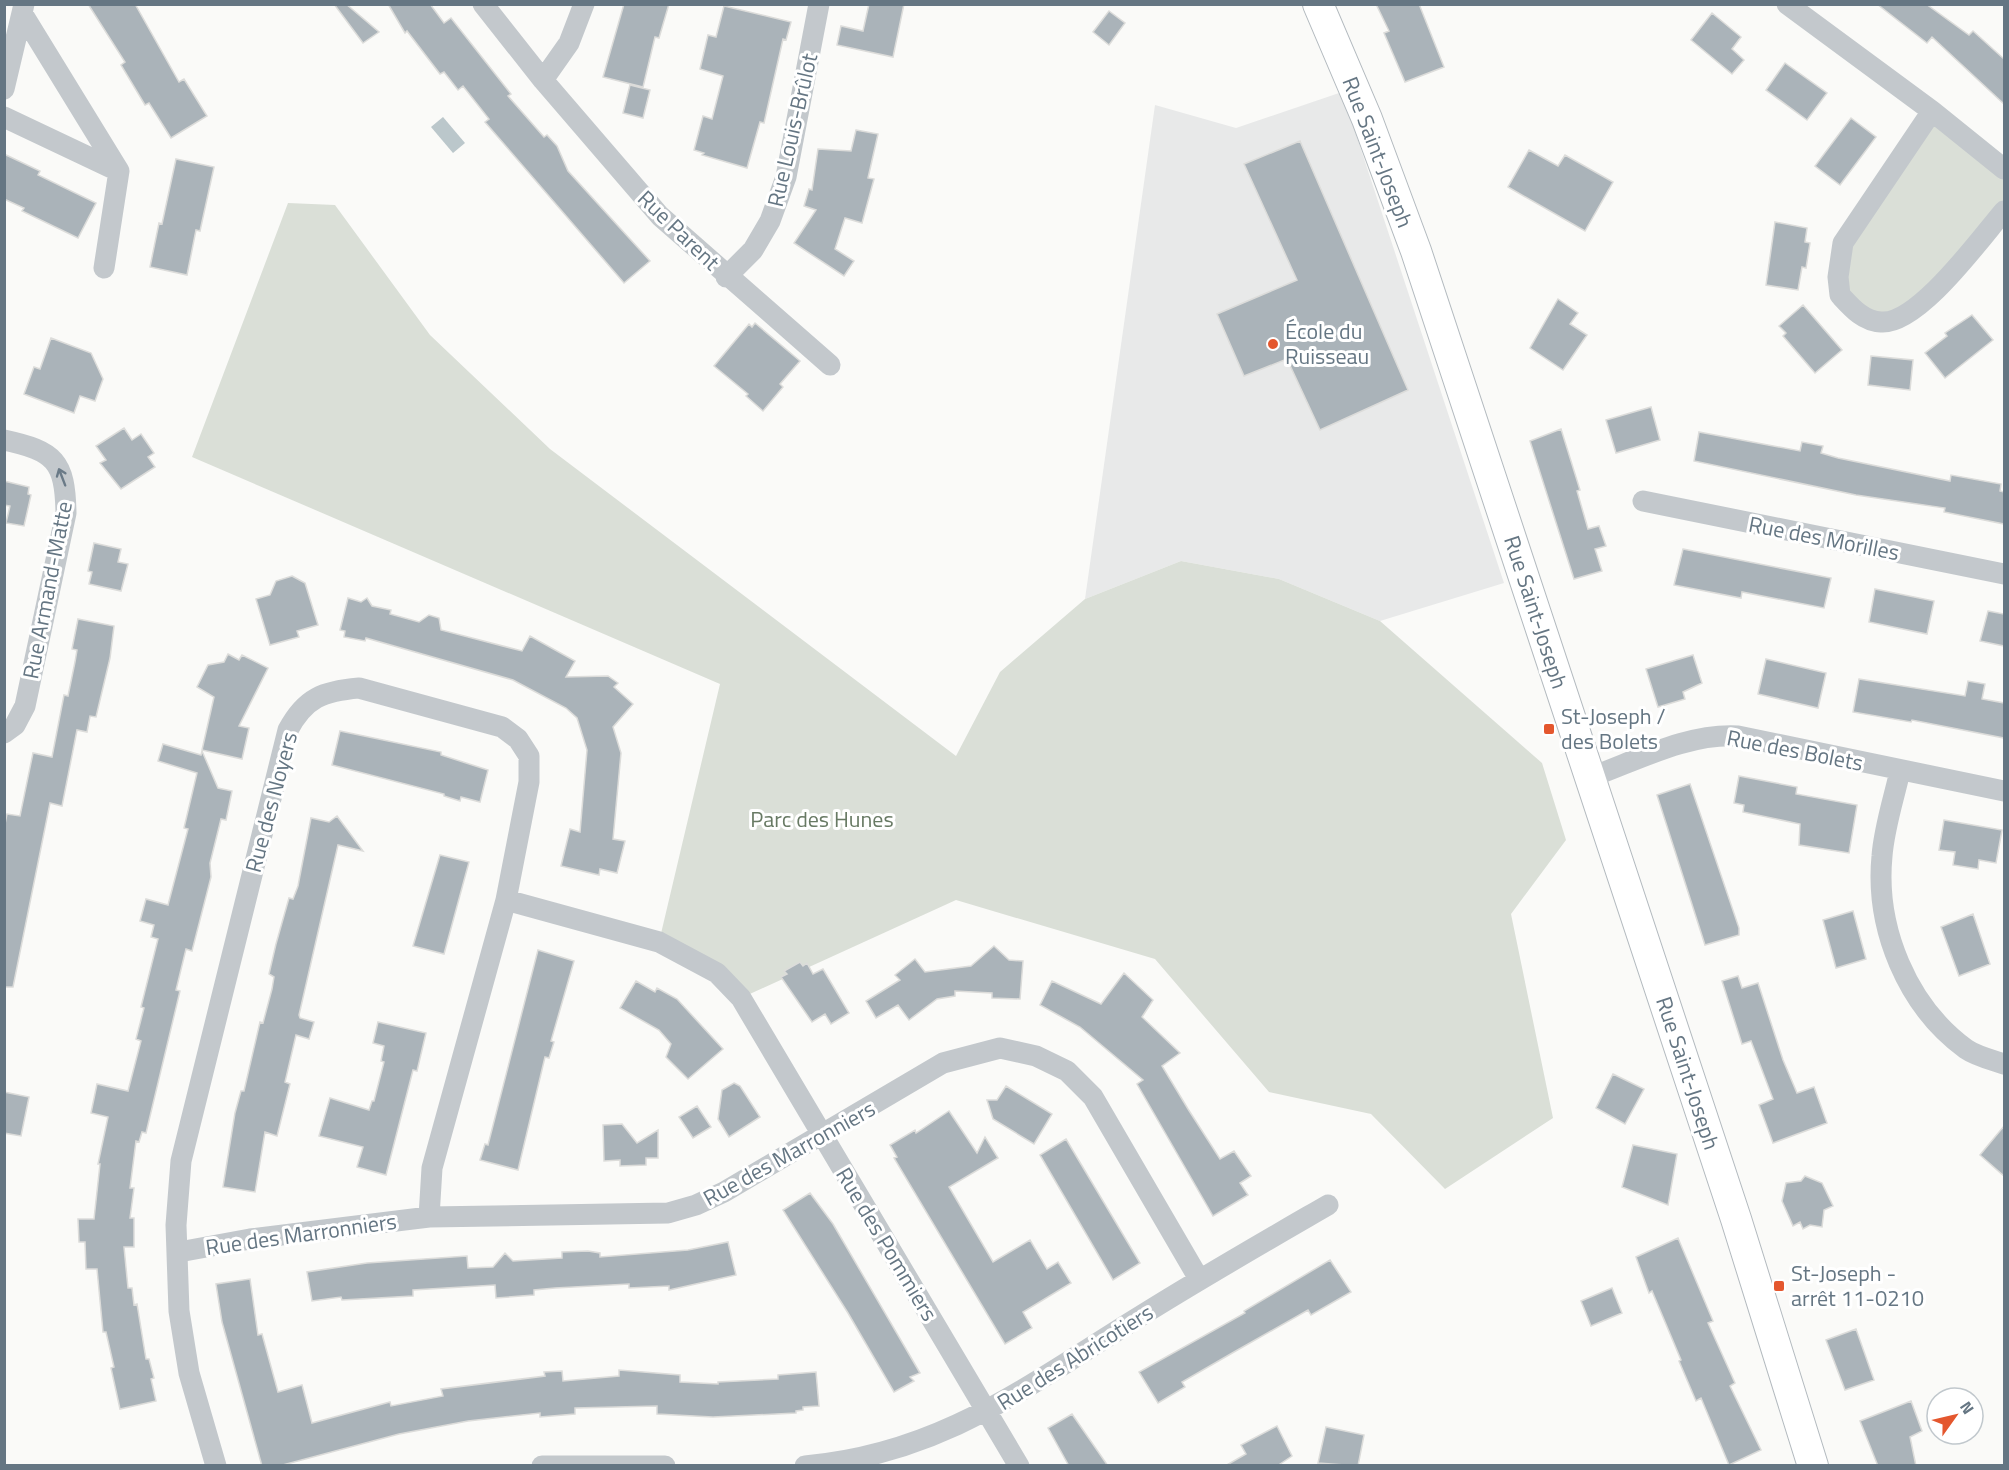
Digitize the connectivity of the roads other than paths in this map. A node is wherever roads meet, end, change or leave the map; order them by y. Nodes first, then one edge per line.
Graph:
1 (483, 4) edge
2 (584, 4) edge
3 (819, 4) edge
4 (1318, 4) edge
5 (1787, 4) edge
6 (23, 9) edge
7 (543, 80) junction
8 (4, 89) edge
9 (1932, 111) junction
10 (4, 117) edge
11 (2004, 169) edge
12 (119, 171) junction
13 (2004, 211) edge
14 (104, 268) dead end
15 (726, 276) junction
16 (830, 365) dead end
17 (4, 440) edge
18 (1643, 501) dead end
19 (2004, 574) edge
20 (4, 733) edge
21 (1900, 771) junction
22 (1591, 777) junction
23 (2004, 791) edge
24 (506, 900) junction
25 (2004, 1064) edge
26 (822, 1136) junction
27 (1328, 1206) dead end
28 (429, 1217) junction
29 (179, 1252) junction
30 (1199, 1279) junction
31 (987, 1412) junction
32 (216, 1466) edge
33 (542, 1466) edge
34 (665, 1466) edge
35 (805, 1466) edge
36 (1019, 1466) edge
37 (1813, 1466) edge

1 - 7 street, Rue Parent
2 - 7 street
3 - 15 street, Rue Louis-Brûlot
4 - 22 street, Rue Saint-Joseph
5 - 9 street
6 - 8 street
6 - 12 street
7 - 15 street, Rue Parent
9 - 11 street
9 - 13 street
10 - 12 street
12 - 14 street
15 - 16 street, Rue Parent
20 -> 17 street, Rue Armand-Matte
18 - 19 street, Rue des Morilles
21 - 22 street, Rue des Bolets
21 - 23 street, Rue des Bolets
21 - 25 street
22 - 37 street, Rue Saint-Joseph
24 - 26 street, Rue des Pommiers
24 - 28 street, Rue des Noyers
24 - 29 street, Rue des Noyers
26 - 28 street, Rue des Marronniers
26 - 30 street, Rue des Marronniers
26 - 31 street, Rue des Pommiers
27 - 30 street, Rue des Abricotiers
28 - 29 street, Rue des Marronniers
29 - 32 street, Rue des Noyers
30 - 31 street, Rue des Abricotiers
31 - 35 street, Rue des Abricotiers
31 - 36 street, Rue des Pommiers
33 - 34 street

